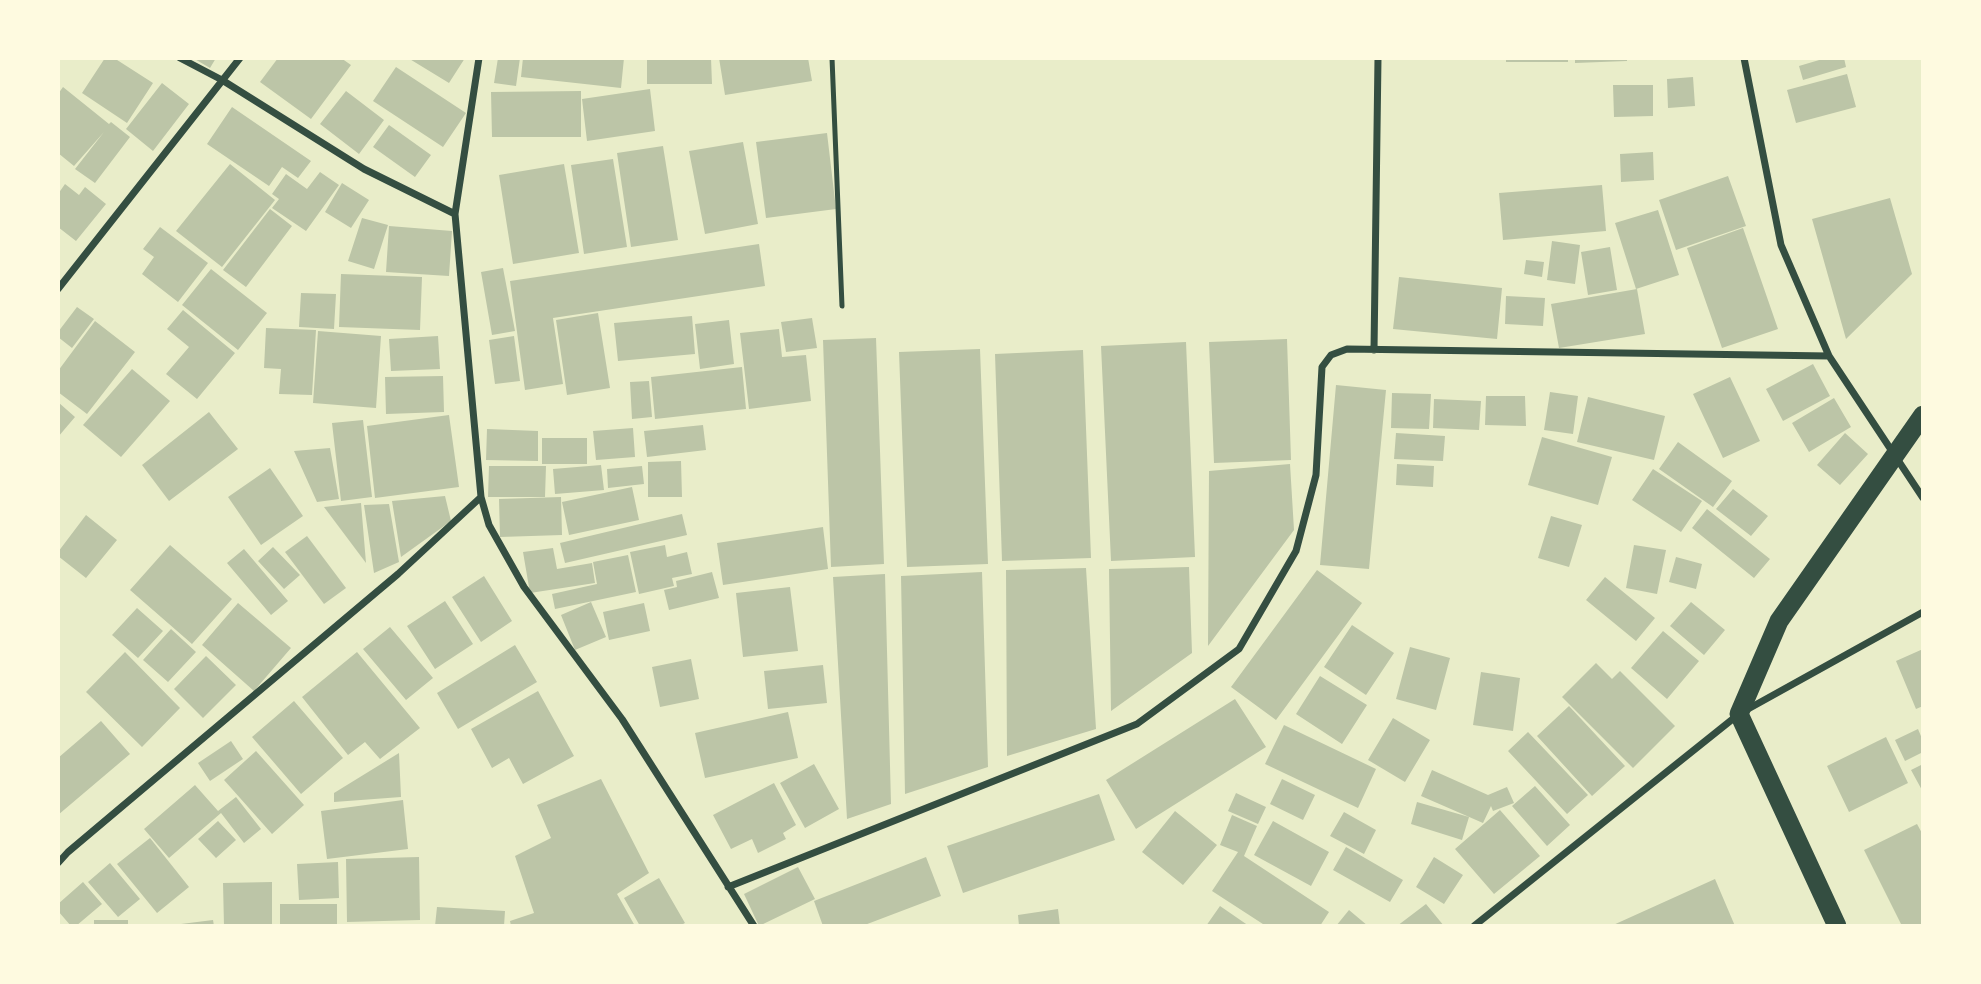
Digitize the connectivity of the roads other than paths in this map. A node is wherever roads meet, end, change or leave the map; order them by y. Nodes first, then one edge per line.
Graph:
1 (180, 58) edge
2 (240, 58) edge
3 (479, 58) edge
4 (832, 58) edge
5 (1378, 58) edge
6 (1744, 58) edge
7 (222, 80) junction
8 (455, 214) junction
9 (58, 289) edge
10 (842, 306) dead end
11 (1374, 350) junction
12 (1829, 356) junction
13 (1923, 415) edge
14 (1895, 454) junction
15 (481, 496) junction
16 (1923, 498) edge
17 (1923, 612) edge
18 (1739, 714) junction
19 (58, 863) edge
20 (728, 887) junction
21 (754, 926) edge
22 (1474, 926) edge
23 (1837, 926) edge

1 - 7 street
2 - 7 street
3 - 8 street
4 - 10 lane
5 - 11 street
6 - 12 street
7 - 8 street
7 - 9 street
8 - 15 street
11 - 12 street
11 - 20 street
12 - 14 street
13 - 14 highway
14 - 16 street
14 - 18 highway
15 - 19 street
15 - 20 street
17 - 18 street
18 - 22 street
18 - 23 highway
20 - 21 street

